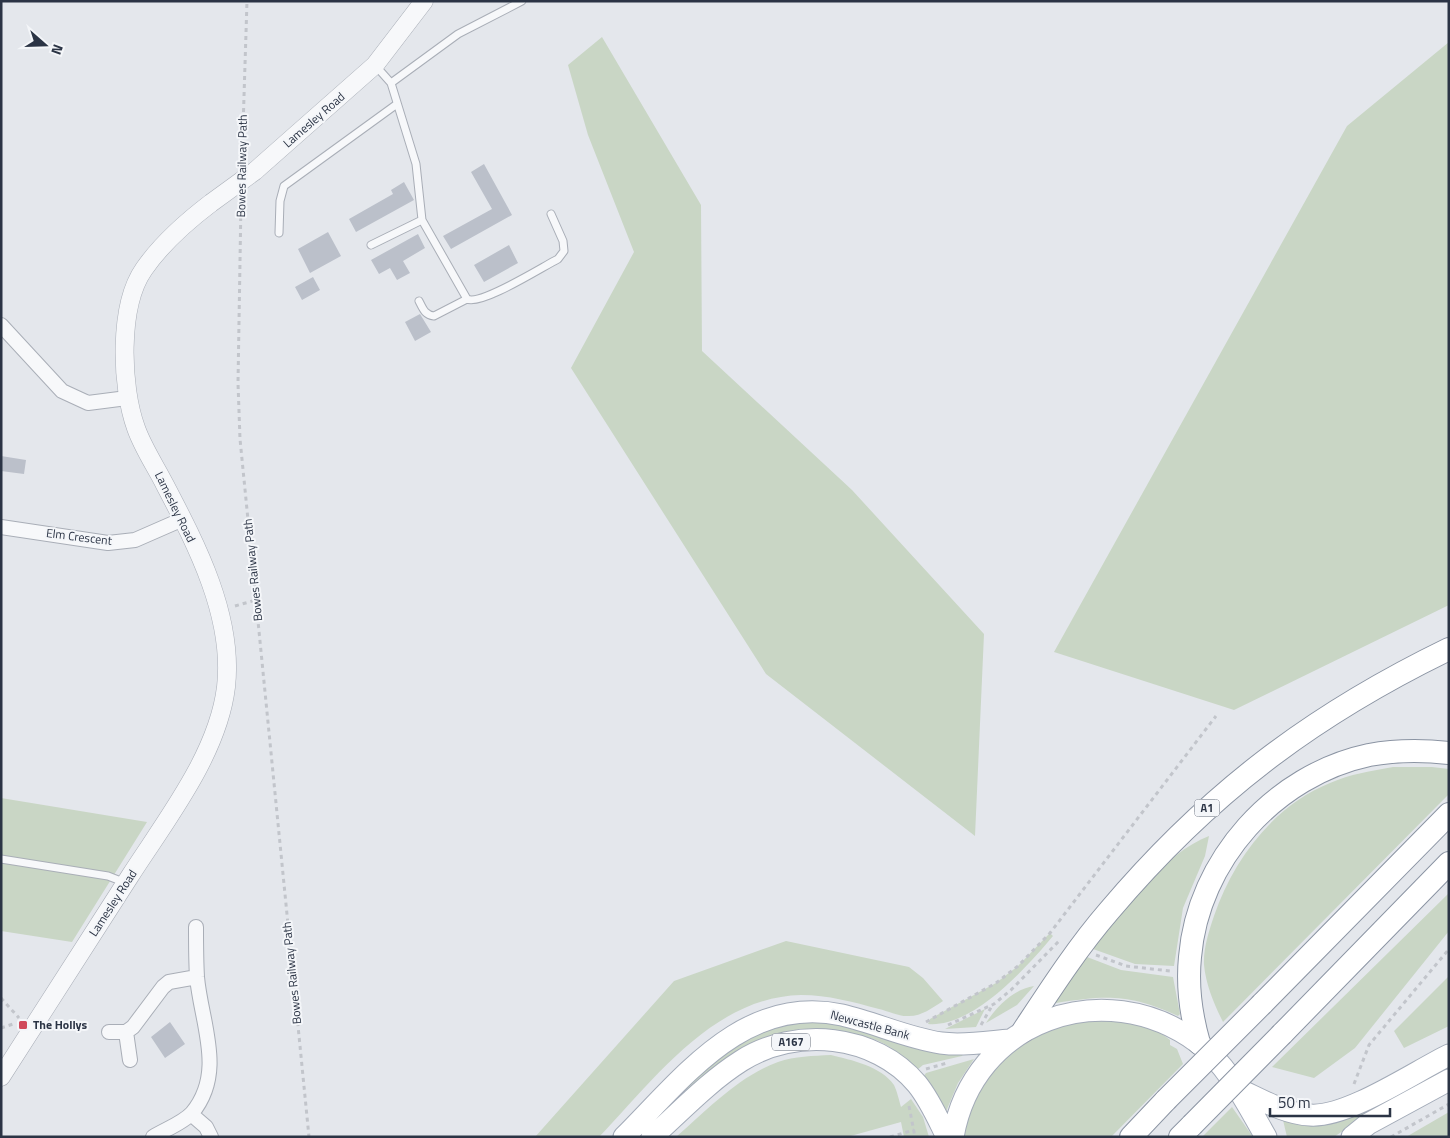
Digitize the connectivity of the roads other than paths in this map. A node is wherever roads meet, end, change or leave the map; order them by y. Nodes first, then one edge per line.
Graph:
1 (424, 1) edge
2 (522, 1) edge
3 (375, 65) junction
4 (391, 83) junction
5 (397, 104) junction
6 (551, 214) dead end
7 (422, 220) junction
8 (278, 233) dead end
9 (371, 245) dead end
10 (467, 299) junction
11 (419, 301) dead end
12 (1, 326) edge
13 (127, 398) junction
14 (183, 519) junction
15 (1, 527) edge
16 (1449, 649) edge
17 (1449, 753) edge
18 (1448, 814) edge
19 (1, 859) edge
20 (1449, 863) edge
21 (126, 883) junction
22 (196, 927) dead end
23 (197, 977) junction
24 (109, 1032) dead end
25 (126, 1032) junction
26 (1016, 1035) junction
27 (1199, 1043) junction
28 (1449, 1055) edge
29 (130, 1060) dead end
30 (1, 1077) edge
31 (1449, 1080) edge
32 (1238, 1089) junction
33 (191, 1114) junction
34 (1186, 1131) edge
35 (153, 1137) edge
36 (211, 1137) edge
37 (624, 1137) edge
38 (652, 1137) edge
39 (947, 1137) edge
40 (953, 1137) edge
41 (1131, 1137) edge
42 (1266, 1137) edge
43 (1352, 1137) edge

1 - 3 street, Lamesley Road
2 - 4 lane
3 - 4 lane
3 - 13 street, Lamesley Road, bridge
4 - 5 lane
5 - 7 lane
5 - 8 lane
6 - 10 lane
7 - 9 lane
7 - 10 lane
10 - 11 lane
12 - 13 street
13 - 14 street, Lamesley Road
14 - 15 street, Elm Crescent
14 - 21 street, Lamesley Road
16 - 26 highway, A1
17 - 27 highway
18 - 41 highway, bridge
19 - 21 lane
20 - 34 highway, bridge
21 - 30 street, Lamesley Road
22 - 23 street
23 - 25 street
23 - 33 street
24 - 25 street
25 - 29 street
26 - 27 main road, A167
26 - 37 main road, Newcastle Bank / A167
26 - 40 main road, A167
27 - 32 main road, A167
28 - 32 main road
31 - 43 main road
32 - 42 main road, A167
33 - 35 street
33 - 36 street
38 - 39 main road, Newcastle Bank / A167

